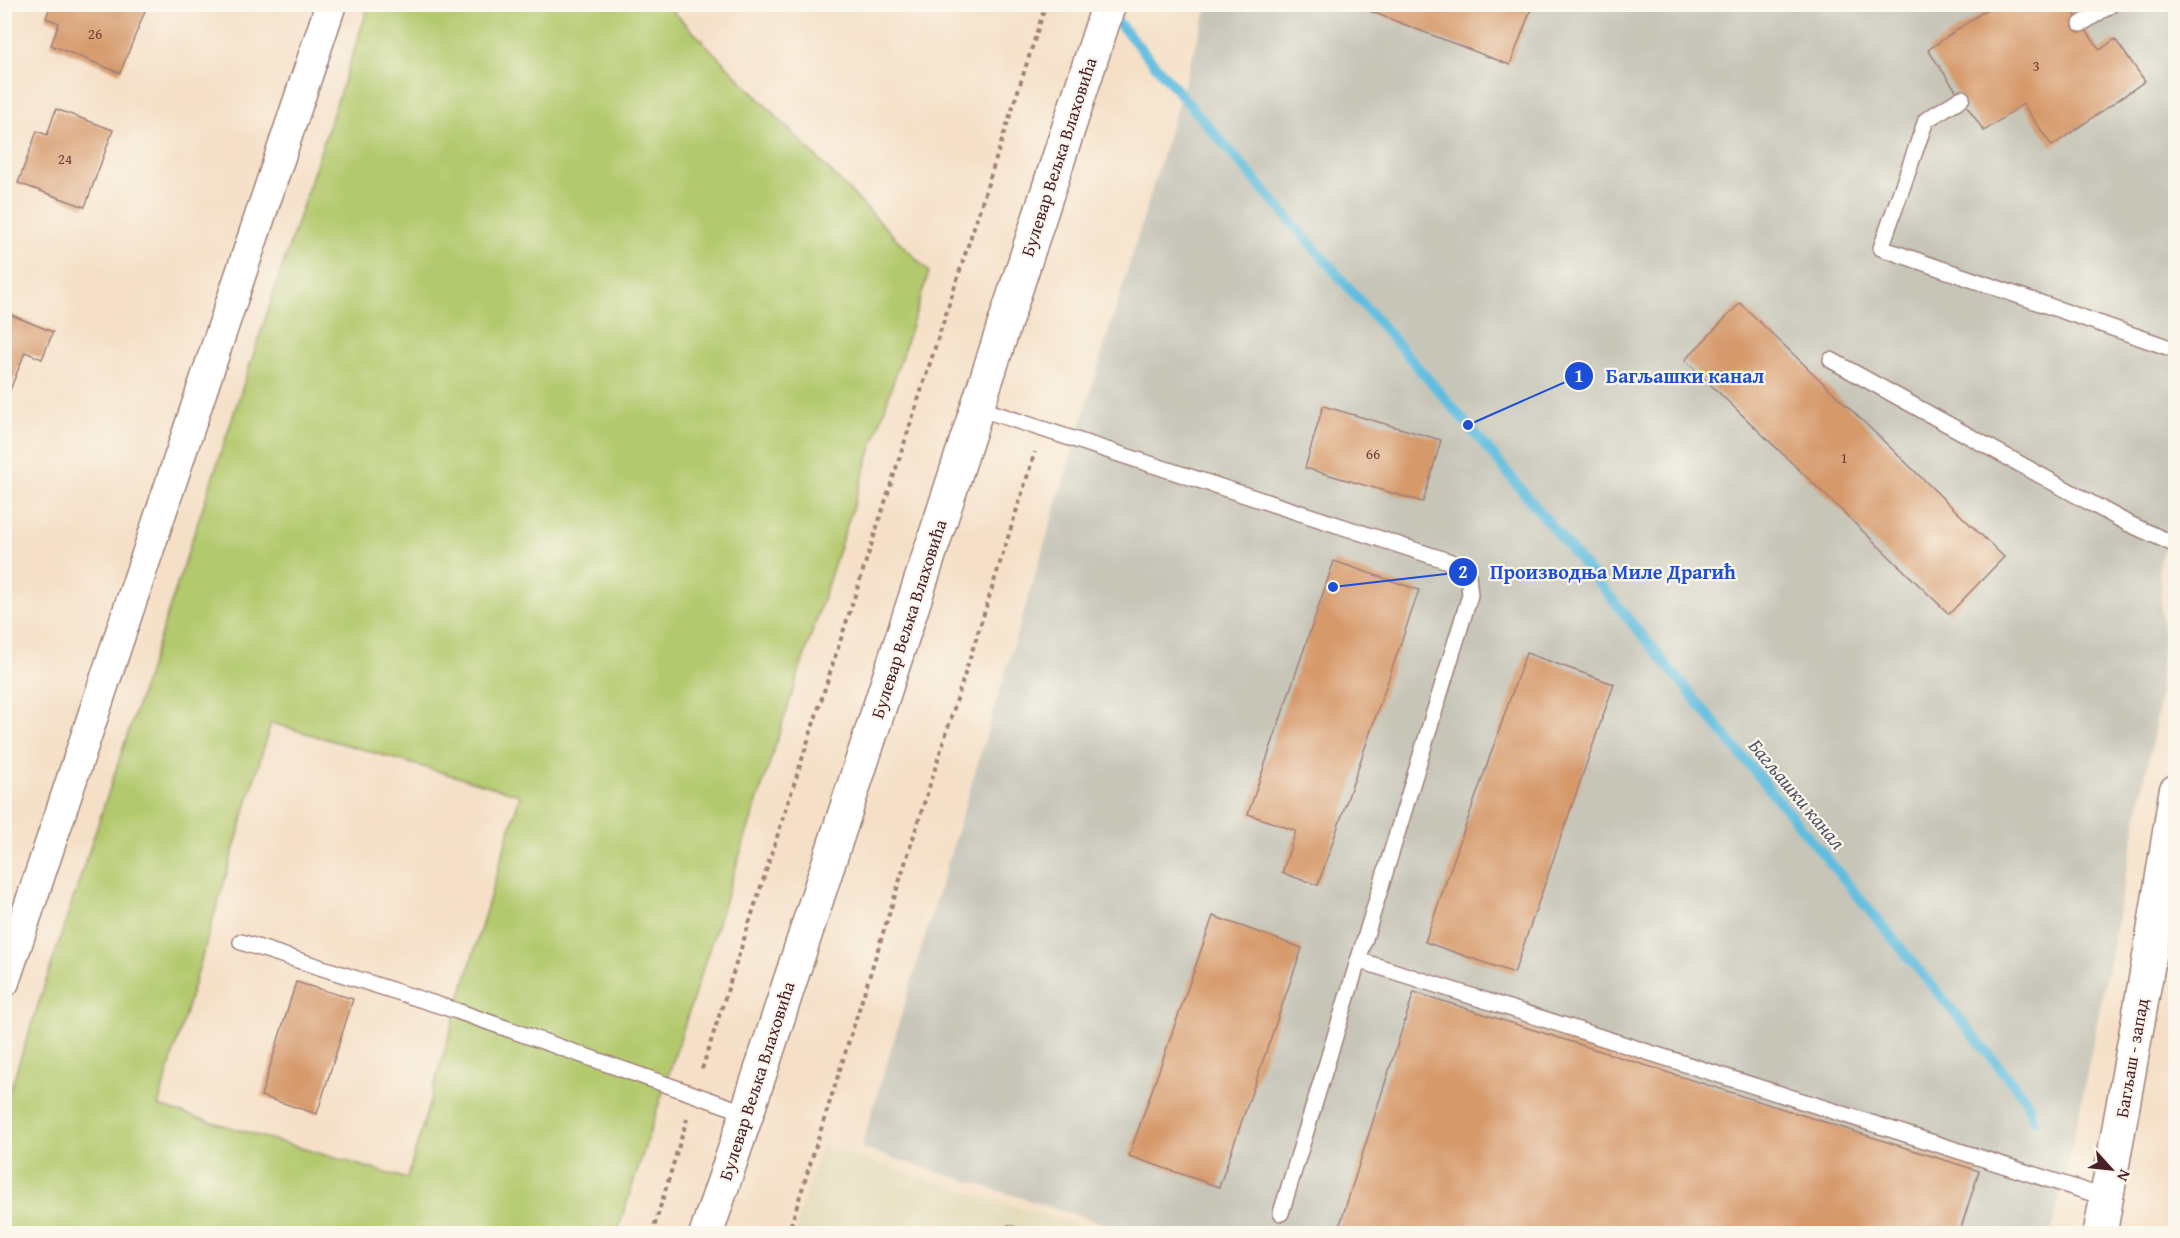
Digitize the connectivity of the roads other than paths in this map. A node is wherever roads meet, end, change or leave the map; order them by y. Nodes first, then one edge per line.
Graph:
1 (331, 4) edge
2 (1109, 4) edge
3 (2112, 4) edge
4 (2081, 24) dead end
5 (1962, 98) dead end
6 (2175, 350) edge
7 (1831, 360) dead end
8 (978, 408) junction
9 (2175, 545) edge
10 (2175, 791) edge
11 (2175, 876) edge
12 (241, 942) dead end
13 (2151, 954) junction
14 (1358, 960) junction
15 (4, 982) edge
16 (747, 1113) junction
17 (2107, 1198) junction
18 (1281, 1212) dead end
19 (706, 1233) edge
20 (2100, 1233) edge

1 - 15 street
2 - 8 main road, Булевар Вељка Влаховића
3 - 4 lane
5 - 6 lane
7 - 9 lane
8 - 14 lane
8 - 16 main road, Булевар Вељка Влаховића
10 - 13 main road, Багљаш - запад
11 - 13 main road, Багљаш - запад
12 - 16 lane
13 - 17 main road, Багљаш - запад
14 - 17 lane
14 - 18 lane
16 - 19 main road, Булевар Вељка Влаховића
17 - 20 main road, Багљаш - запад

